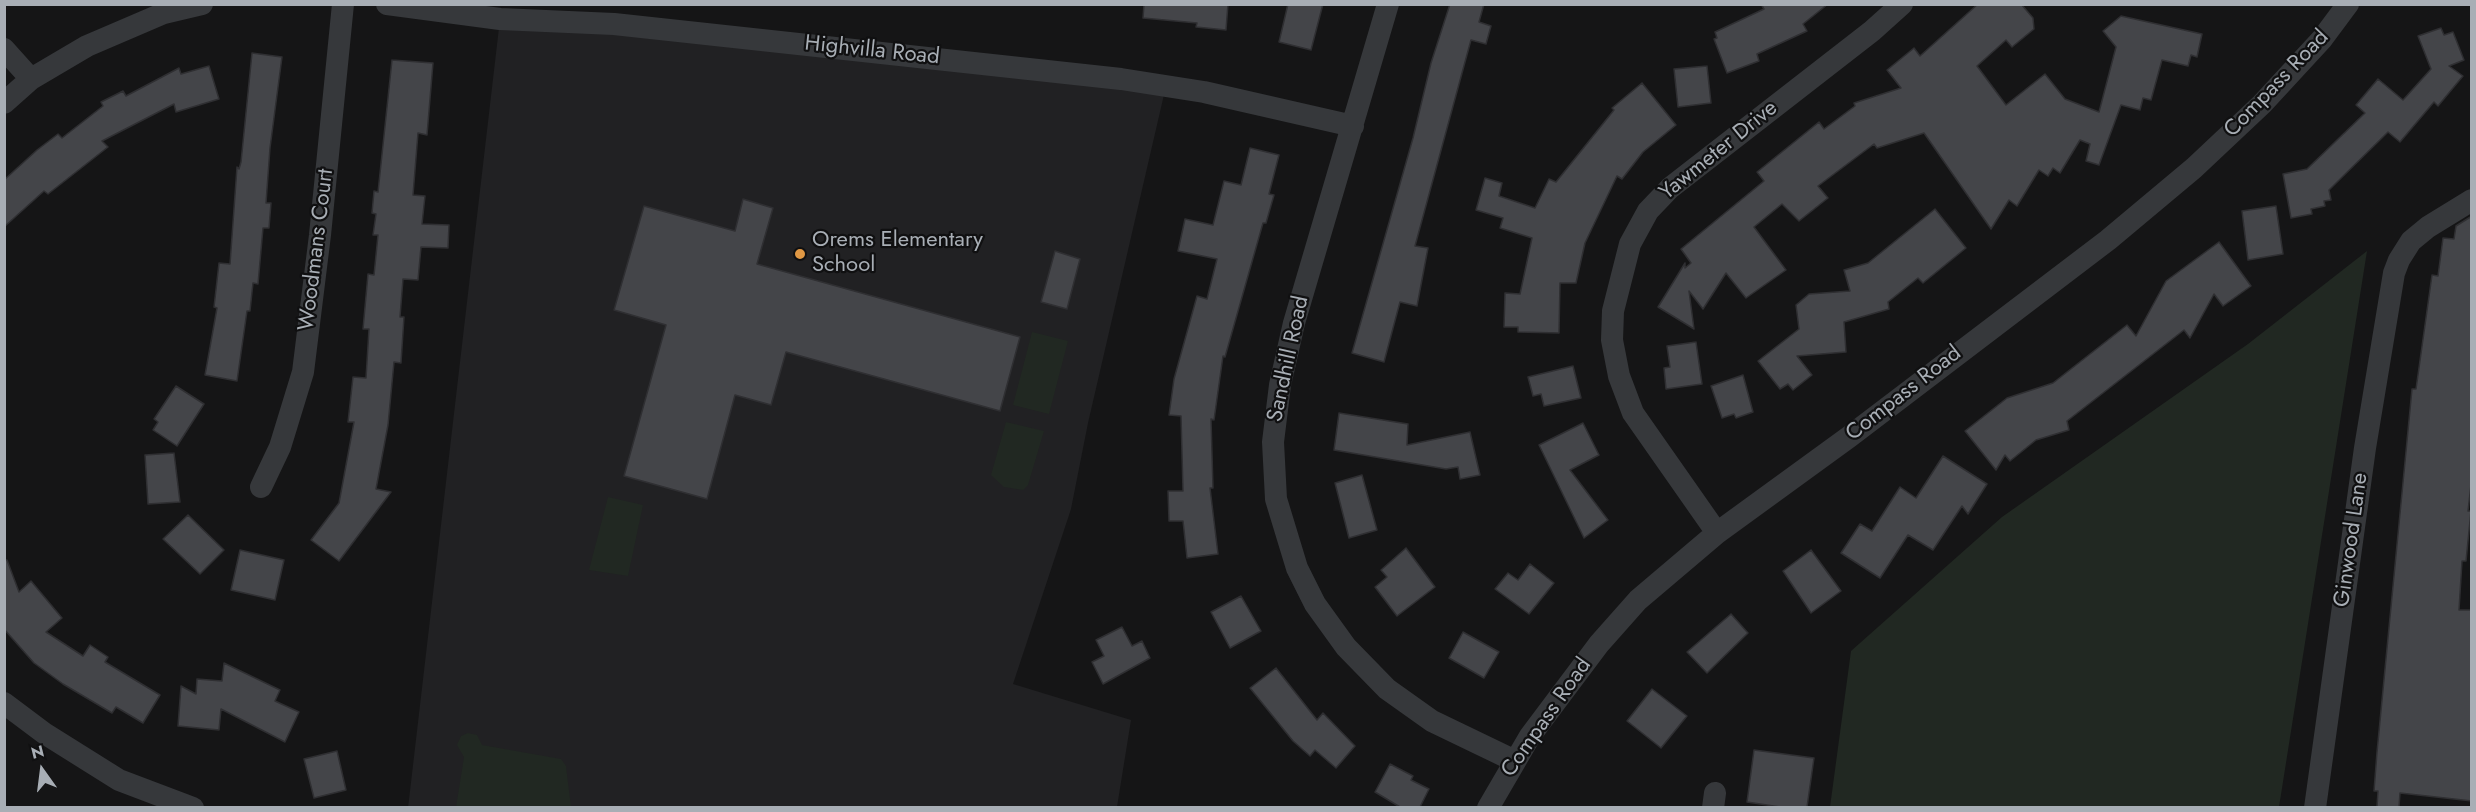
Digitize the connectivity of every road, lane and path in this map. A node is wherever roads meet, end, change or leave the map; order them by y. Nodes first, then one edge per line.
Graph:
1 (202, 4) edge
2 (343, 4) edge
3 (387, 4) edge
4 (1388, 4) edge
5 (1902, 4) edge
6 (2348, 4) edge
7 (615, 14) edge
8 (4, 48) edge
9 (31, 79) junction
10 (4, 103) edge
11 (1353, 126) junction
12 (2472, 200) edge
13 (261, 487) dead end
14 (1717, 533) junction
15 (4, 703) edge
16 (1515, 761) junction
17 (193, 807) edge
18 (1488, 807) edge
19 (2315, 807) edge

1 - 9 street
2 - 13 street, Woodmans Court
3 - 7 street, Highvilla Road
4 - 11 street, Sandhill Road
5 - 14 street, Yawmeter Drive
6 - 14 street, Compass Road
7 - 11 street, Highvilla Road
8 - 9 street
9 - 10 street
11 - 16 street, Sandhill Road
12 - 19 street, Ginwood Lane
14 - 16 street, Compass Road
15 - 17 street
16 - 18 street, Compass Road

